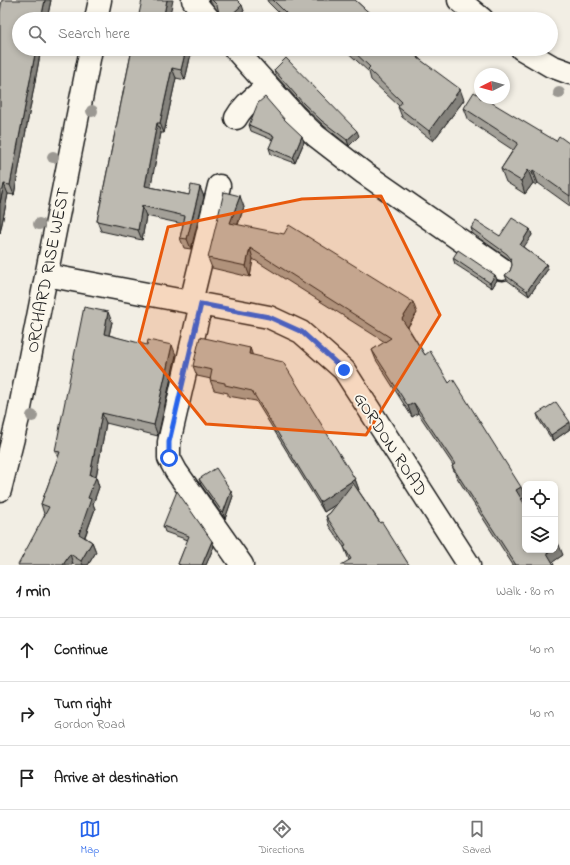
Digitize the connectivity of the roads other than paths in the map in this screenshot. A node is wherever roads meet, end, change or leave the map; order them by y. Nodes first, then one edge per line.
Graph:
1 (100, 0) edge
2 (193, 0) edge
3 (459, 0) edge
4 (97, 12) edge
5 (204, 12) edge
6 (474, 12) edge
7 (90, 56) edge
8 (241, 56) edge
9 (534, 56) edge
10 (570, 73) edge
11 (267, 86) junction
12 (236, 118) dead end
13 (219, 186) dead end
14 (502, 269) dead end
15 (46, 275) junction
16 (196, 303) junction
17 (0, 490) edge
18 (242, 565) edge
19 (469, 565) edge

1 - 4 street
2 - 5 street
3 - 6 street
7 - 15 street, ORCHARD RISE WEST
8 - 11 street
9 - 10 street
11 - 12 street
11 - 14 street
13 - 16 street
15 - 16 street, GORDON ROAD
15 - 17 street, ORCHARD RISE WEST
16 - 18 street
16 - 19 street, GORDON ROAD

